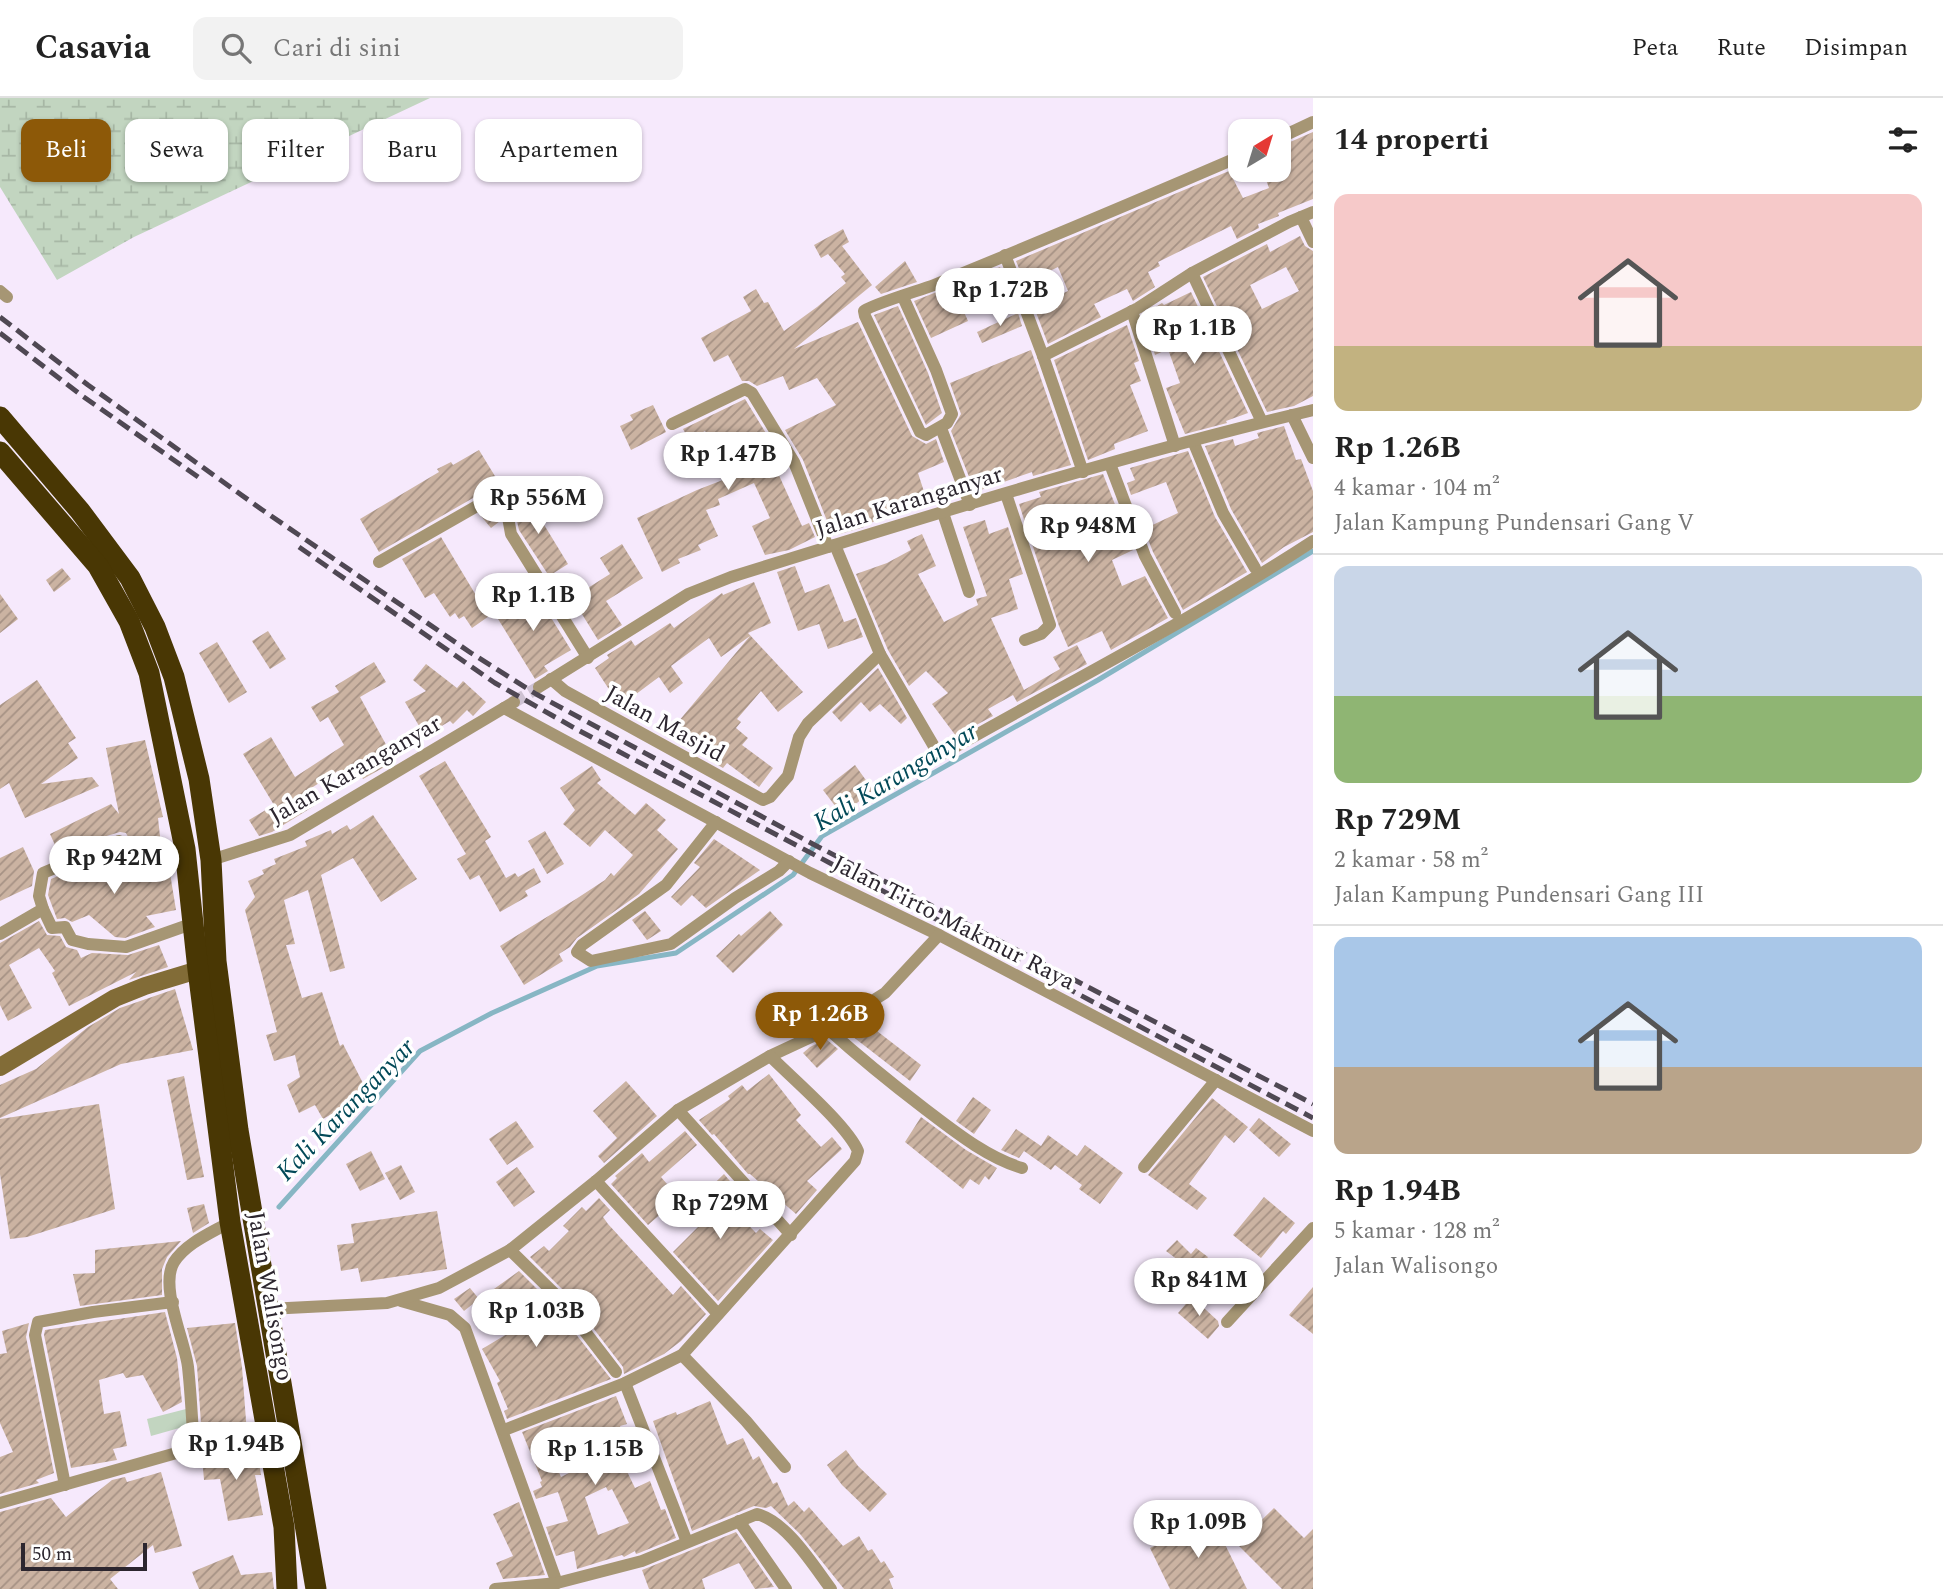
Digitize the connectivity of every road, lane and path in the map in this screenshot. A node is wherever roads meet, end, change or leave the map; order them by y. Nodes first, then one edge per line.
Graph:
1 (1313, 122) edge
2 (1292, 132) edge
3 (1228, 161) edge
4 (1307, 215) edge
5 (1313, 242) edge
6 (1004, 256) junction
7 (1192, 273) junction
8 (902, 297) junction
9 (1132, 311) junction
10 (1043, 356) junction
11 (1313, 410) edge
12 (1292, 415) junction
13 (0, 417) edge
14 (1262, 422) junction
15 (672, 424) dead end
16 (941, 428) junction
17 (1193, 441) junction
18 (1175, 446) junction
19 (0, 452) edge
20 (1313, 458) edge
21 (1110, 464) junction
22 (1083, 471) junction
23 (1006, 494) junction
24 (970, 505) junction
25 (943, 513) junction
26 (1313, 541) edge
27 (832, 546) junction
28 (379, 562) dead end
29 (1255, 568) dead end
30 (969, 592) dead end
31 (1175, 613) dead end
32 (1025, 640) dead end
33 (880, 654) junction
34 (588, 658) junction
35 (551, 679) junction
36 (539, 687) tunnel mouth
37 (509, 705) joint
38 (939, 755) junction
39 (882, 789) dead end
40 (716, 822) junction
41 (186, 849) junction
42 (211, 860) junction
43 (791, 862) junction
44 (43, 909) junction
45 (194, 923) junction
46 (0, 934) edge
47 (939, 935) junction
48 (207, 966) junction
49 (828, 1028) junction
50 (770, 1056) junction
51 (0, 1067) edge
52 (1216, 1080) junction
53 (678, 1110) junction
54 (228, 1131) junction
55 (1313, 1131) edge
56 (1144, 1167) dead end
57 (1022, 1168) dead end
58 (596, 1181) junction
59 (230, 1222) junction
60 (1313, 1228) edge
61 (791, 1235) junction
62 (510, 1250) junction
63 (399, 1300) junction
64 (173, 1302) junction
65 (268, 1309) junction
66 (718, 1314) junction
67 (1227, 1322) dead end
68 (682, 1355) junction
69 (616, 1372) dead end
70 (625, 1383) junction
71 (504, 1430) junction
72 (268, 1440) junction
73 (194, 1448) junction
74 (785, 1467) dead end
75 (65, 1485) junction
76 (0, 1503) edge
77 (738, 1521) junction
78 (687, 1542) junction
79 (557, 1583) junction
80 (287, 1589) edge
81 (316, 1589) edge
82 (495, 1589) edge
83 (786, 1589) edge
84 (831, 1589) edge

1 - 2 street
3 - 6 street
4 - 5 street
4 - 7 street
6 - 8 street
6 - 10 street
7 - 9 street
7 - 14 street
8 - 16 street
8 - 16 street
9 - 10 street
9 - 18 street
10 - 22 street
11 - 12 street, Jalan Karanganyar
12 - 14 street, Jalan Karanganyar
12 - 20 street
13 - 42 highway
14 - 17 street, Jalan Karanganyar
15 - 27 street
16 - 24 street
17 - 18 street, Jalan Karanganyar
17 - 29 street
18 - 21 street, Jalan Karanganyar
19 - 41 highway
21 - 22 street, Jalan Karanganyar
21 - 31 street
22 - 23 street, Jalan Karanganyar
23 - 24 street, Jalan Karanganyar
23 - 32 street
24 - 25 street, Jalan Karanganyar
25 - 27 street, Jalan Karanganyar
25 - 30 street
26 - 38 street
27 - 33 street
27 - 34 street, Jalan Karanganyar
28 - 34 street
33 - 35 street, Jalan Masjid
33 - 38 street
34 - 35 street, Jalan Karanganyar
35 - 36 street, Jalan Karanganyar
37 - 40 street, Jalan Tirto Makmur Raya
37 - 42 street, Jalan Karanganyar
38 - 39 street
40 - 43 street, Jalan Tirto Makmur Raya
40 - 43 street
41 - 44 street
41 - 45 highway
42 - 48 highway
43 - 47 street, Jalan Tirto Makmur Raya
44 - 45 street
44 - 46 street
45 - 48 highway
47 - 49 street
47 - 52 street, Jalan Tirto Makmur Raya
48 - 51 street
48 - 54 highway, Jalan Walisongo
49 - 50 street
49 - 57 street
50 - 53 street
50 - 61 street
52 - 55 street, Jalan Tirto Makmur Raya
52 - 56 street
53 - 58 street
53 - 61 street
54 - 59 highway, Jalan Walisongo
54 - 65 highway, Jalan Walisongo
58 - 62 street
58 - 66 street
59 - 64 street
59 - 72 highway, Jalan Walisongo
60 - 67 street
61 - 66 street
62 - 63 street
62 - 69 street
63 - 65 street
63 - 71 street
64 - 73 street
64 - 75 street
65 - 81 highway, Jalan Walisongo
66 - 68 street
68 - 70 street
68 - 74 street
70 - 71 street
70 - 78 street
71 - 79 street
72 - 73 street
72 - 80 highway, Jalan Walisongo
73 - 75 street
75 - 76 street
77 - 78 street
77 - 83 street
77 - 84 street
78 - 79 street
79 - 82 street

